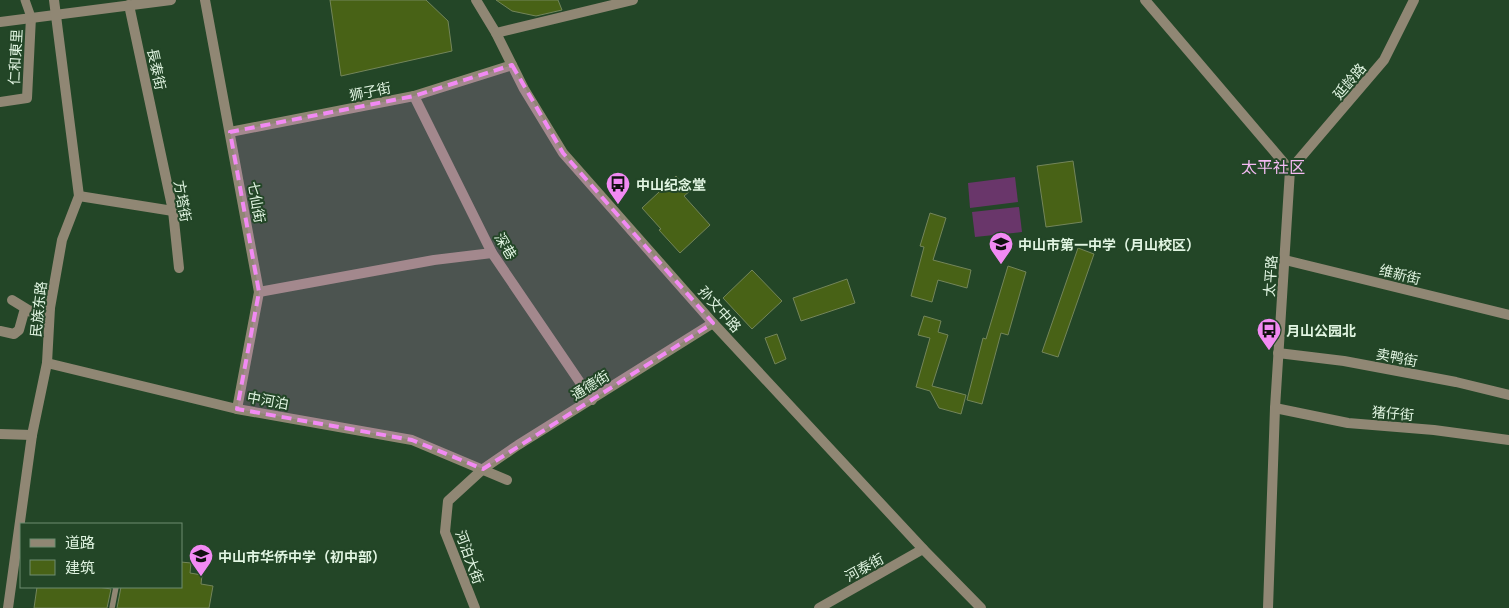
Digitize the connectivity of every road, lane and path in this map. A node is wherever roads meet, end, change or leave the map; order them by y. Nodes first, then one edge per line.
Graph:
1 (25, 0) edge
2 (54, 0) edge
3 (171, 0) edge
4 (205, 0) edge
5 (476, 0) edge
6 (633, 0) edge
7 (1144, 0) edge
8 (1414, 0) edge
9 (115, 4) edge
10 (129, 6) junction
11 (56, 14) junction
12 (31, 17) junction
13 (0, 22) edge
14 (496, 33) junction
15 (512, 65) junction
16 (414, 96) junction
17 (0, 102) edge
18 (230, 132) junction
19 (157, 139) joint
20 (1290, 170) junction
21 (79, 196) junction
22 (173, 211) junction
23 (492, 253) junction
24 (1285, 260) junction
25 (179, 268) dead end
26 (259, 292) junction
27 (12, 300) dead end
28 (50, 308) junction
29 (30, 311) junction
30 (1509, 315) edge
31 (713, 323) junction
32 (0, 331) edge
33 (1278, 353) junction
34 (47, 363) junction
35 (1509, 395) edge
36 (592, 400) junction
37 (237, 408) junction
38 (1275, 408) junction
39 (0, 434) edge
40 (32, 435) junction
41 (1509, 440) edge
42 (483, 469) junction
43 (507, 480) dead end
44 (923, 549) junction
45 (116, 588) edge
46 (8, 608) edge
47 (112, 608) edge
48 (475, 608) edge
49 (819, 608) edge
50 (981, 608) edge
51 (1268, 608) edge

1 - 12 street
2 - 11 street, 民族东路
3 - 10 street
4 - 18 street, 七仙街
5 - 14 street, 孙文中路
6 - 14 street
7 - 20 street
8 - 20 street, 延龄路
9 - 10 street
9 - 11 street
10 - 19 street, 長泰街
11 - 12 street
11 - 21 street, 民族东路
12 - 13 street
12 - 17 street, 仁和東里
14 - 15 street, 孙文中路
15 - 16 street, 狮子街
15 - 31 street, 孙文中路
16 - 18 street, 狮子街
16 - 23 street, 深巷
18 - 26 street, 七仙街
19 - 22 street, 方塔街
20 - 24 street, 太平路
21 - 22 street
21 - 28 street, 民族东路
22 - 25 street, 方塔街
23 - 26 street
23 - 36 street, 深巷
24 - 30 street, 维新街
24 - 33 street, 太平路
26 - 37 street, 七仙街
27 - 29 street
28 - 29 street
28 - 34 street, 民族东路
29 - 32 street
31 - 36 street, 通德街
31 - 44 street, 孙文中路
33 - 35 street, 卖鸭街
33 - 38 street, 太平路
34 - 37 street, 中河泊
34 - 40 street, 民族东路
36 - 42 street, 通德街
37 - 42 street, 中河泊
38 - 41 street, 猪仔街
38 - 51 street, 太平路
39 - 40 street
40 - 46 street, 民族东路
42 - 43 street, 中河泊
42 - 48 street, 河泊大街
44 - 49 street, 河泰街
44 - 50 street, 孙文中路
45 - 47 lane

